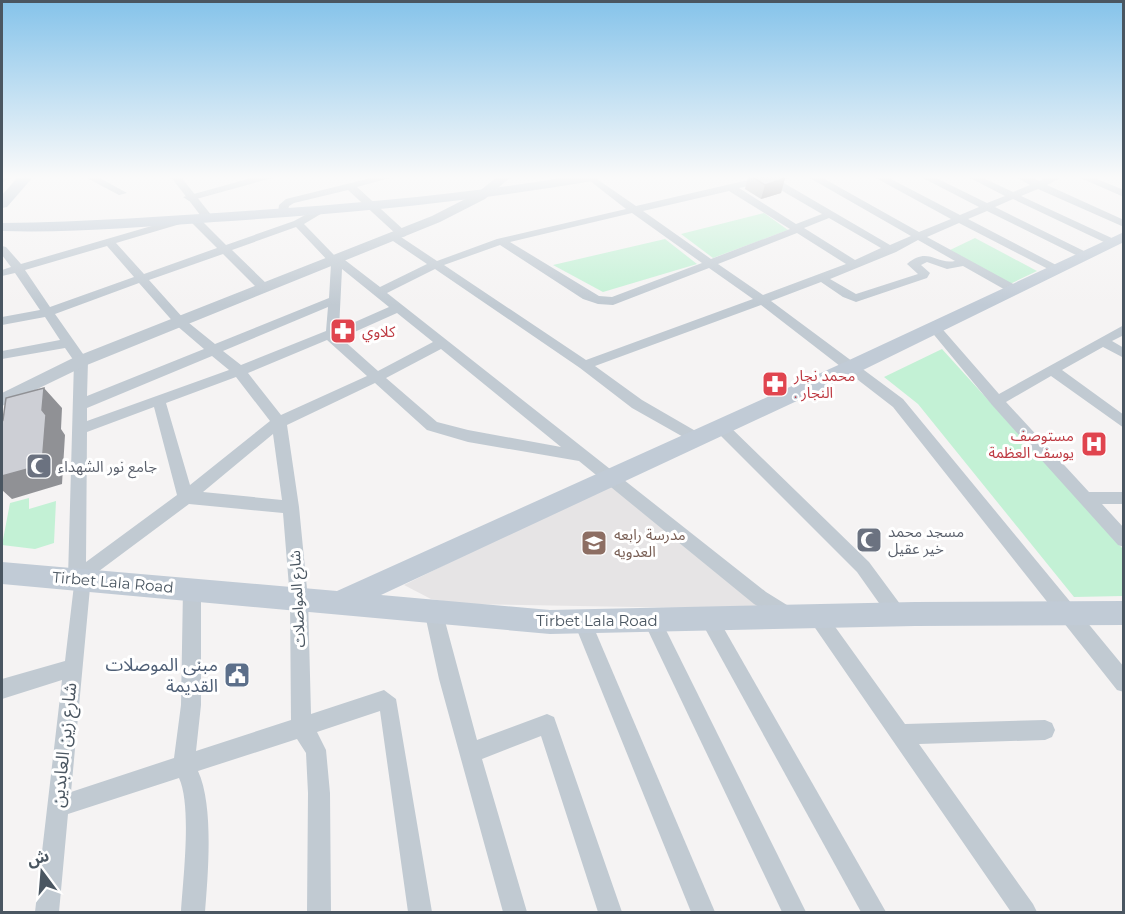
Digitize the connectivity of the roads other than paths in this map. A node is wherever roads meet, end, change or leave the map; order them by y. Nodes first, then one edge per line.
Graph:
1 (195, 219) edge
2 (179, 220) edge
3 (193, 220) edge
4 (304, 220) edge
5 (383, 220) edge
6 (431, 220) edge
7 (588, 220) edge
8 (647, 220) edge
9 (783, 220) edge
10 (817, 220) edge
11 (840, 220) edge
12 (889, 220) edge
13 (960, 220) edge
14 (962, 220) edge
15 (1011, 220) edge
16 (1071, 220) edge
17 (298, 223) junction
18 (2, 227) edge
19 (797, 228) junction
20 (398, 235) junction
21 (920, 237) junction
22 (1118, 239) edge
23 (501, 241) junction
24 (110, 243) junction
25 (2, 249) edge
26 (223, 249) junction
27 (892, 250) junction
28 (1084, 255) junction
29 (335, 260) junction
30 (964, 262) junction
31 (708, 263) junction
32 (435, 265) junction
33 (856, 265) junction
34 (18, 268) junction
35 (1056, 268) junction
36 (2, 273) edge
37 (141, 278) junction
38 (822, 278) junction
39 (264, 288) junction
40 (1013, 289) junction
41 (378, 292) junction
42 (335, 300) junction
43 (762, 300) junction
44 (398, 308) junction
45 (48, 312) junction
46 (2, 321) edge
47 (180, 322) junction
48 (934, 327) junction
49 (1124, 329) edge
50 (332, 335) junction
51 (1103, 340) junction
52 (67, 343) junction
53 (440, 344) junction
54 (212, 350) junction
55 (1124, 354) edge
56 (2, 355) edge
57 (81, 361) junction
58 (585, 365) junction
59 (852, 367) junction
60 (1052, 370) junction
61 (239, 371) junction
62 (377, 377) junction
63 (18, 391) junction
64 (2, 394) edge
65 (2, 400) edge
66 (159, 401) junction
67 (997, 401) junction
68 (80, 405) junction
69 (279, 422) junction
70 (1124, 423) edge
71 (720, 426) junction
72 (80, 429) junction
73 (694, 437) junction
74 (583, 456) junction
75 (610, 477) junction
76 (186, 497) junction
77 (1086, 498) junction
78 (1124, 498) edge
79 (291, 507) junction
80 (1124, 540) edge
81 (2, 573) edge
82 (80, 578) junction
83 (192, 589) junction
84 (299, 599) junction
85 (336, 603) junction
86 (433, 610) junction
87 (1068, 613) junction
88 (1124, 613) edge
89 (897, 614) junction
90 (817, 616) junction
91 (790, 617) junction
92 (709, 619) junction
93 (582, 620) junction
94 (652, 620) junction
95 (72, 668) junction
96 (1124, 683) edge
97 (2, 689) edge
98 (301, 726) junction
99 (1045, 730) dead end
100 (899, 734) junction
101 (470, 753) junction
102 (184, 765) junction
103 (58, 807) junction
104 (47, 912) edge
105 (193, 912) edge
106 (319, 912) edge
107 (420, 912) edge
108 (515, 912) edge
109 (610, 912) edge
110 (704, 912) edge
111 (794, 912) edge
112 (874, 912) edge
113 (1025, 912) edge

1 - 26 street
2 - 18 main road
3 - 24 street
4 - 17 street
5 - 20 street
6 - 20 street
7 - 23 street
8 - 31 street
9 - 19 street
10 - 19 street
11 - 27 street
12 - 21 street
13 - 21 street
14 - 35 street
15 - 28 street
16 - 22 street
17 - 26 street
17 - 29 street
19 - 31 street
19 - 33 street
20 - 29 street
20 - 32 street
21 - 27 street
21 - 30 street
22 - 28 main road
23 - 31 street
23 - 32 street
24 - 34 street
24 - 37 street
25 - 34 street
26 - 37 street
26 - 39 street
27 - 33 street
28 - 35 main road
29 - 39 street
29 - 41 street
29 - 42 street
30 - 38 street
30 - 40 street
31 - 43 street
32 - 41 street
32 - 58 street
33 - 38 street
34 - 36 street
34 - 45 street
35 - 40 main road
37 - 45 street
37 - 47 street
38 - 43 street
39 - 47 street
40 - 48 main road
41 - 44 street
42 - 50 street
42 - 54 street
43 - 58 street
43 - 59 street
44 - 50 street
44 - 53 street
45 - 46 street
45 - 52 street
47 - 54 street
47 - 57 street
48 - 59 main road
48 - 67 street
49 - 51 street
50 - 61 street
50 - 62 street
51 - 55 street
51 - 60 street
52 - 56 street
52 - 57 street
53 - 62 street
53 - 74 street
54 - 61 street
54 - 68 street
57 - 63 street
57 - 68 street, شارع زين العابدين
58 - 73 street
59 - 71 main road
59 - 87 street
60 - 67 street
60 - 70 street
61 - 66 street
61 - 69 street
62 - 69 street
62 - 74 street
63 - 64 street
63 - 65 street
66 - 72 street
66 - 76 street
67 - 77 street
68 - 72 street, شارع زين العابدين
69 - 76 street
69 - 79 street, شارع المواصلات
71 - 73 main road
71 - 89 street
72 - 82 street, شارع زين العابدين
73 - 75 main road
74 - 75 street
75 - 85 main road
75 - 91 street
76 - 79 street
76 - 82 street
77 - 78 street
77 - 80 street
79 - 84 street, شارع المواصلات
81 - 82 main road, Tirbet Lala Road
82 - 83 main road, Tirbet Lala Road
82 - 95 street, شارع زين العابدين
83 - 84 main road, Tirbet Lala Road
83 - 102 street
84 - 85 main road, Tirbet Lala Road
84 - 98 street, شارع المواصلات
85 - 86 main road, Tirbet Lala Road
86 - 93 main road, Tirbet Lala Road
86 - 101 street
87 - 88 main road, Tirbet Lala Road
87 - 89 main road, Tirbet Lala Road
87 - 96 street
89 - 90 main road, Tirbet Lala Road
90 - 91 main road, Tirbet Lala Road
90 - 100 street
91 - 92 main road, Tirbet Lala Road
92 - 94 main road, Tirbet Lala Road
92 - 112 street
93 - 94 main road, Tirbet Lala Road
93 - 110 street
94 - 111 street
95 - 97 street
95 - 103 street, شارع زين العابدين
98 - 102 street
98 - 106 street, شارع المواصلات
98 - 107 street
99 - 100 street
100 - 113 street
101 - 108 street
101 - 109 street
102 - 103 street
102 - 105 street
103 - 104 street, شارع زين العابدين

